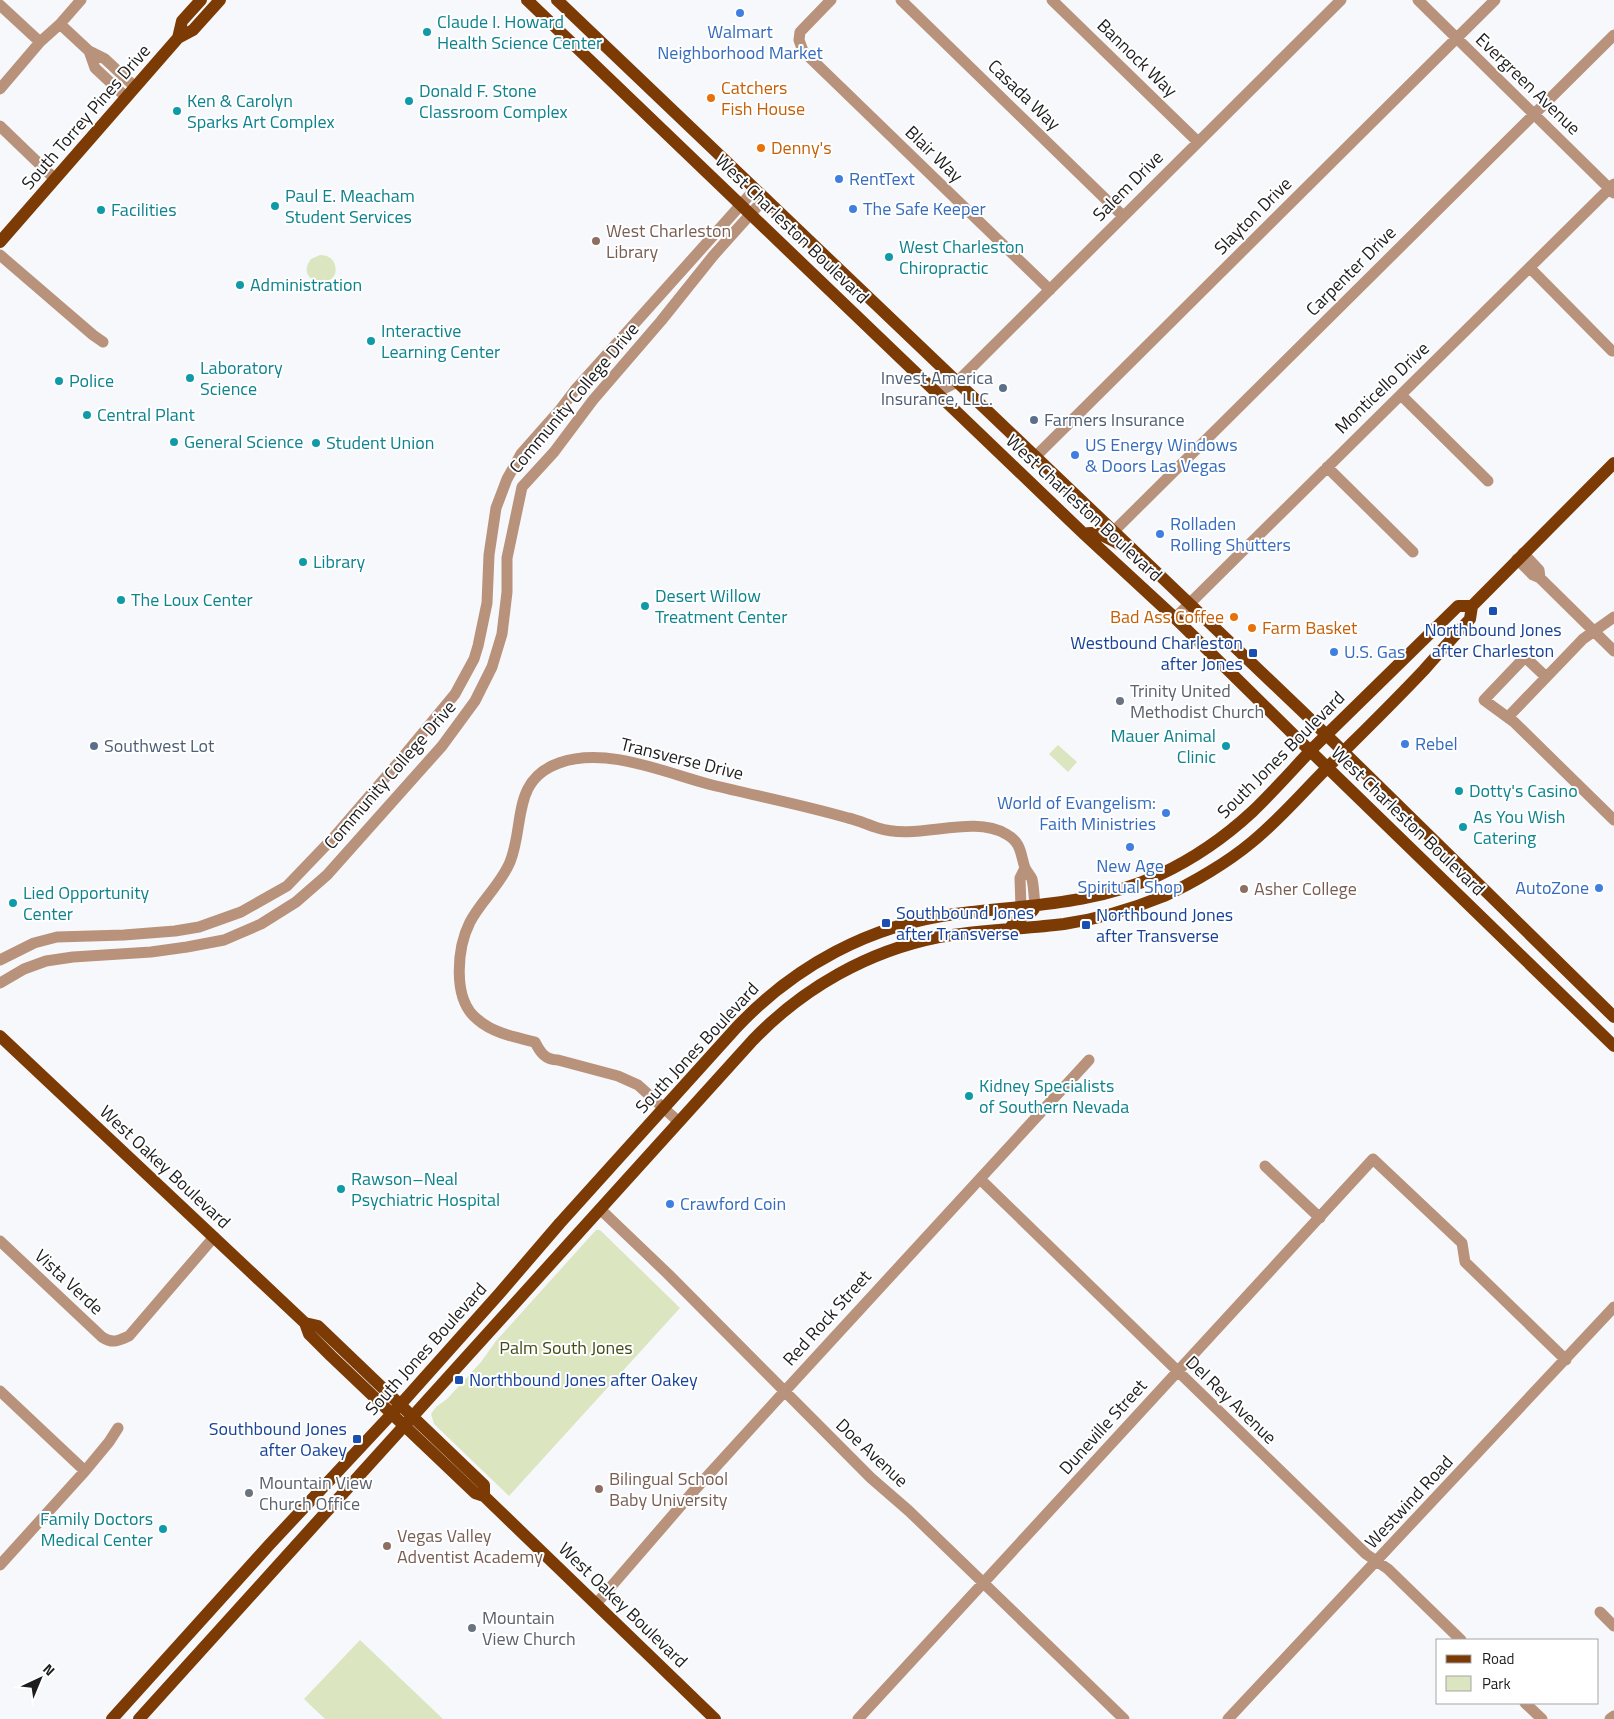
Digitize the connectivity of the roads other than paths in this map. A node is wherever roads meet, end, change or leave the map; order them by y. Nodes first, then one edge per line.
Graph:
1 (81, 0) edge
2 (220, 0) edge
3 (527, 0) edge
4 (557, 0) edge
5 (831, 0) edge
6 (901, 0) edge
7 (1052, 0) edge
8 (1341, 0) edge
9 (1418, 0) edge
10 (1496, 0) edge
11 (200, 1) edge
12 (0, 5) edge
13 (210, 12) junction
14 (60, 24) junction
15 (1614, 35) edge
16 (178, 38) junction
17 (1457, 38) junction
18 (40, 42) junction
19 (0, 89) edge
20 (130, 92) junction
21 (1535, 114) junction
22 (0, 126) edge
23 (1198, 142) junction
24 (55, 179) junction
25 (1612, 188) edge
26 (760, 194) junction
27 (746, 209) junction
28 (1123, 216) junction
29 (0, 242) edge
30 (0, 255) edge
31 (1530, 268) junction
32 (1050, 290) junction
33 (104, 342) dead end
34 (1612, 350) dead end
35 (957, 382) junction
36 (937, 392) junction
37 (1401, 395) junction
38 (559, 411) junction
39 (574, 424) junction
40 (1035, 457) junction
41 (1614, 463) edge
42 (1327, 467) junction
43 (1488, 482) dead end
44 (1113, 532) junction
45 (1084, 534) junction
46 (1413, 552) dead end
47 (1136, 554) junction
48 (1520, 556) junction
49 (1190, 605) junction
50 (1472, 606) junction
51 (1614, 617) edge
52 (1175, 618) junction
53 (1594, 631) junction
54 (1614, 651) edge
55 (474, 658) junction
56 (492, 667) junction
57 (1545, 676) junction
58 (1508, 717) junction
59 (1327, 735) junction
60 (1310, 752) junction
61 (1344, 752) junction
62 (1327, 768) junction
63 (1614, 820) edge
64 (334, 837) junction
65 (348, 852) junction
66 (1025, 868) junction
67 (1052, 904) junction
68 (1035, 906) junction
69 (1021, 908) junction
70 (241, 912) junction
71 (1030, 927) junction
72 (1010, 929) junction
73 (246, 931) junction
74 (72, 937) junction
75 (73, 957) junction
76 (0, 960) edge
77 (1570, 973) junction
78 (790, 979) junction
79 (0, 983) edge
80 (1555, 988) junction
81 (802, 997) junction
82 (1614, 1017) edge
83 (0, 1036) edge
84 (1614, 1046) edge
85 (1089, 1060) dead end
86 (664, 1108) junction
87 (679, 1122) junction
88 (1266, 1166) dead end
89 (980, 1180) junction
90 (600, 1209) junction
91 (1320, 1218) junction
92 (214, 1237) junction
93 (0, 1241) edge
94 (1614, 1307) edge
95 (1566, 1360) junction
96 (1177, 1371) junction
97 (0, 1390) edge
98 (784, 1392) junction
99 (396, 1410) junction
100 (409, 1421) junction
101 (118, 1428) dead end
102 (85, 1471) junction
103 (1376, 1561) junction
104 (0, 1565) edge
105 (984, 1584) junction
106 (596, 1604) junction
107 (1600, 1612) dead end
108 (202, 1620) junction
109 (1614, 1626) edge
110 (215, 1634) junction
111 (1460, 1639) edge
112 (1526, 1704) edge
113 (1614, 1716) edge
114 (112, 1719) edge
115 (139, 1719) edge
116 (715, 1719) edge
117 (858, 1719) edge
118 (1124, 1719) edge
119 (1228, 1719) edge
120 (1542, 1719) edge
121 (1610, 1719) edge

1 - 14 street
2 - 13 main road, South Torrey Pines Drive
3 - 27 main road, West Charleston Boulevard
4 - 26 main road, West Charleston Boulevard
5 - 32 street, Blair Way
6 - 28 street, Casada Way
7 - 23 street, Bannock Way
8 - 23 street, Salem Drive
9 - 17 street, Evergreen Avenue
10 - 17 street, Slayton Drive
11 - 13 main road
11 - 16 main road, South Torrey Pines Drive
12 - 18 street
13 - 16 main road, South Torrey Pines Drive
14 - 18 street
14 - 20 street
15 - 21 street, Carpenter Drive
16 - 20 main road, South Torrey Pines Drive
17 - 21 street, Evergreen Avenue
17 - 40 street, Slayton Drive
18 - 19 street
20 - 24 main road, South Torrey Pines Drive
21 - 25 street, Evergreen Avenue
21 - 44 street, Carpenter Drive
22 - 24 street
23 - 28 street, Salem Drive
24 - 29 main road, South Torrey Pines Drive
25 - 31 street, Monticello Drive
26 - 27 street, Community College Drive
26 - 35 main road, West Charleston Boulevard
27 - 36 main road, West Charleston Boulevard
27 - 38 street, Community College Drive
27 - 39 street, Community College Drive
28 - 32 street, Salem Drive
30 - 33 street
31 - 34 street
31 - 37 street, Monticello Drive
32 - 35 street, Salem Drive
35 - 36 street, Salem Drive
35 - 40 main road, West Charleston Boulevard
36 - 45 main road, West Charleston Boulevard
37 - 42 street, Monticello Drive
37 - 43 street
38 - 39 street
38 - 55 street, Community College Drive
39 - 56 street, Community College Drive
40 - 44 main road, West Charleston Boulevard
41 - 48 main road, South Jones Boulevard
42 - 46 street
42 - 49 street, Monticello Drive
44 - 47 main road, West Charleston Boulevard
45 - 47 main road
45 - 52 main road, West Charleston Boulevard
47 - 49 main road, West Charleston Boulevard
48 - 50 main road, South Jones Boulevard
48 - 53 street
49 - 52 street, Monticello Drive
49 - 59 main road, West Charleston Boulevard
50 - 59 main road, South Jones Boulevard
50 - 61 main road, South Jones Boulevard
51 - 53 street
52 - 60 main road, West Charleston Boulevard
53 - 54 street
53 - 57 street
55 - 56 street
55 - 64 street, Community College Drive
56 - 65 street, Community College Drive
57 - 58 street
57 - 58 street
58 - 63 street
59 - 60 main road, South Jones Boulevard
59 - 61 main road, West Charleston Boulevard
60 - 62 main road, West Charleston Boulevard
60 - 67 main road, South Jones Boulevard
61 - 62 main road, South Jones Boulevard
61 - 77 main road, West Charleston Boulevard
62 - 71 main road, South Jones Boulevard
62 - 80 main road, West Charleston Boulevard
64 - 65 street
64 - 70 street, Community College Drive
65 - 73 street, Community College Drive
66 - 68 street, Transverse Drive
66 - 69 street, Transverse Drive
66 - 86 street, Transverse Drive
67 - 68 main road, South Jones Boulevard
67 - 71 main road
68 - 69 main road, South Jones Boulevard
68 - 72 main road
69 - 78 main road, South Jones Boulevard
70 - 73 street
70 - 74 street, Community College Drive
71 - 72 main road, South Jones Boulevard
72 - 81 main road, South Jones Boulevard
73 - 75 street, Community College Drive
74 - 75 street
74 - 76 street, Community College Drive
75 - 79 street, Community College Drive
77 - 80 main road
77 - 82 main road, West Charleston Boulevard
78 - 81 main road
78 - 86 main road, South Jones Boulevard
80 - 84 main road, West Charleston Boulevard
81 - 87 main road, South Jones Boulevard
83 - 92 main road, West Oakey Boulevard
85 - 89 street, Red Rock Street
86 - 87 street, Transverse Drive
86 - 99 main road, South Jones Boulevard
87 - 90 main road, South Jones Boulevard
88 - 91 street
89 - 96 street, Del Rey Avenue
89 - 98 street, Red Rock Street
90 - 98 street, Doe Avenue
90 - 100 main road, South Jones Boulevard
91 - 95 street, Duneville Street
91 - 96 street, Duneville Street
92 - 93 street, Vista Verde
92 - 99 main road, West Oakey Boulevard
94 - 95 street, Westwind Road
95 - 103 street, Westwind Road
96 - 103 street, Del Rey Avenue
96 - 105 street, Duneville Street
97 - 102 street
98 - 105 street, Doe Avenue
98 - 106 street, Red Rock Street
99 - 100 main road, West Oakey Boulevard
99 - 108 main road, South Jones Boulevard
100 - 106 main road, West Oakey Boulevard
100 - 110 main road, South Jones Boulevard
101 - 102 street
102 - 104 street
103 - 111 street, Del Rey Avenue
103 - 119 street, Westwind Road
105 - 117 street, Duneville Street
105 - 118 street, Doe Avenue
106 - 116 main road, West Oakey Boulevard
107 - 109 street
108 - 110 main road
108 - 114 main road, South Jones Boulevard
110 - 115 main road, South Jones Boulevard
112 - 120 street
113 - 121 street

